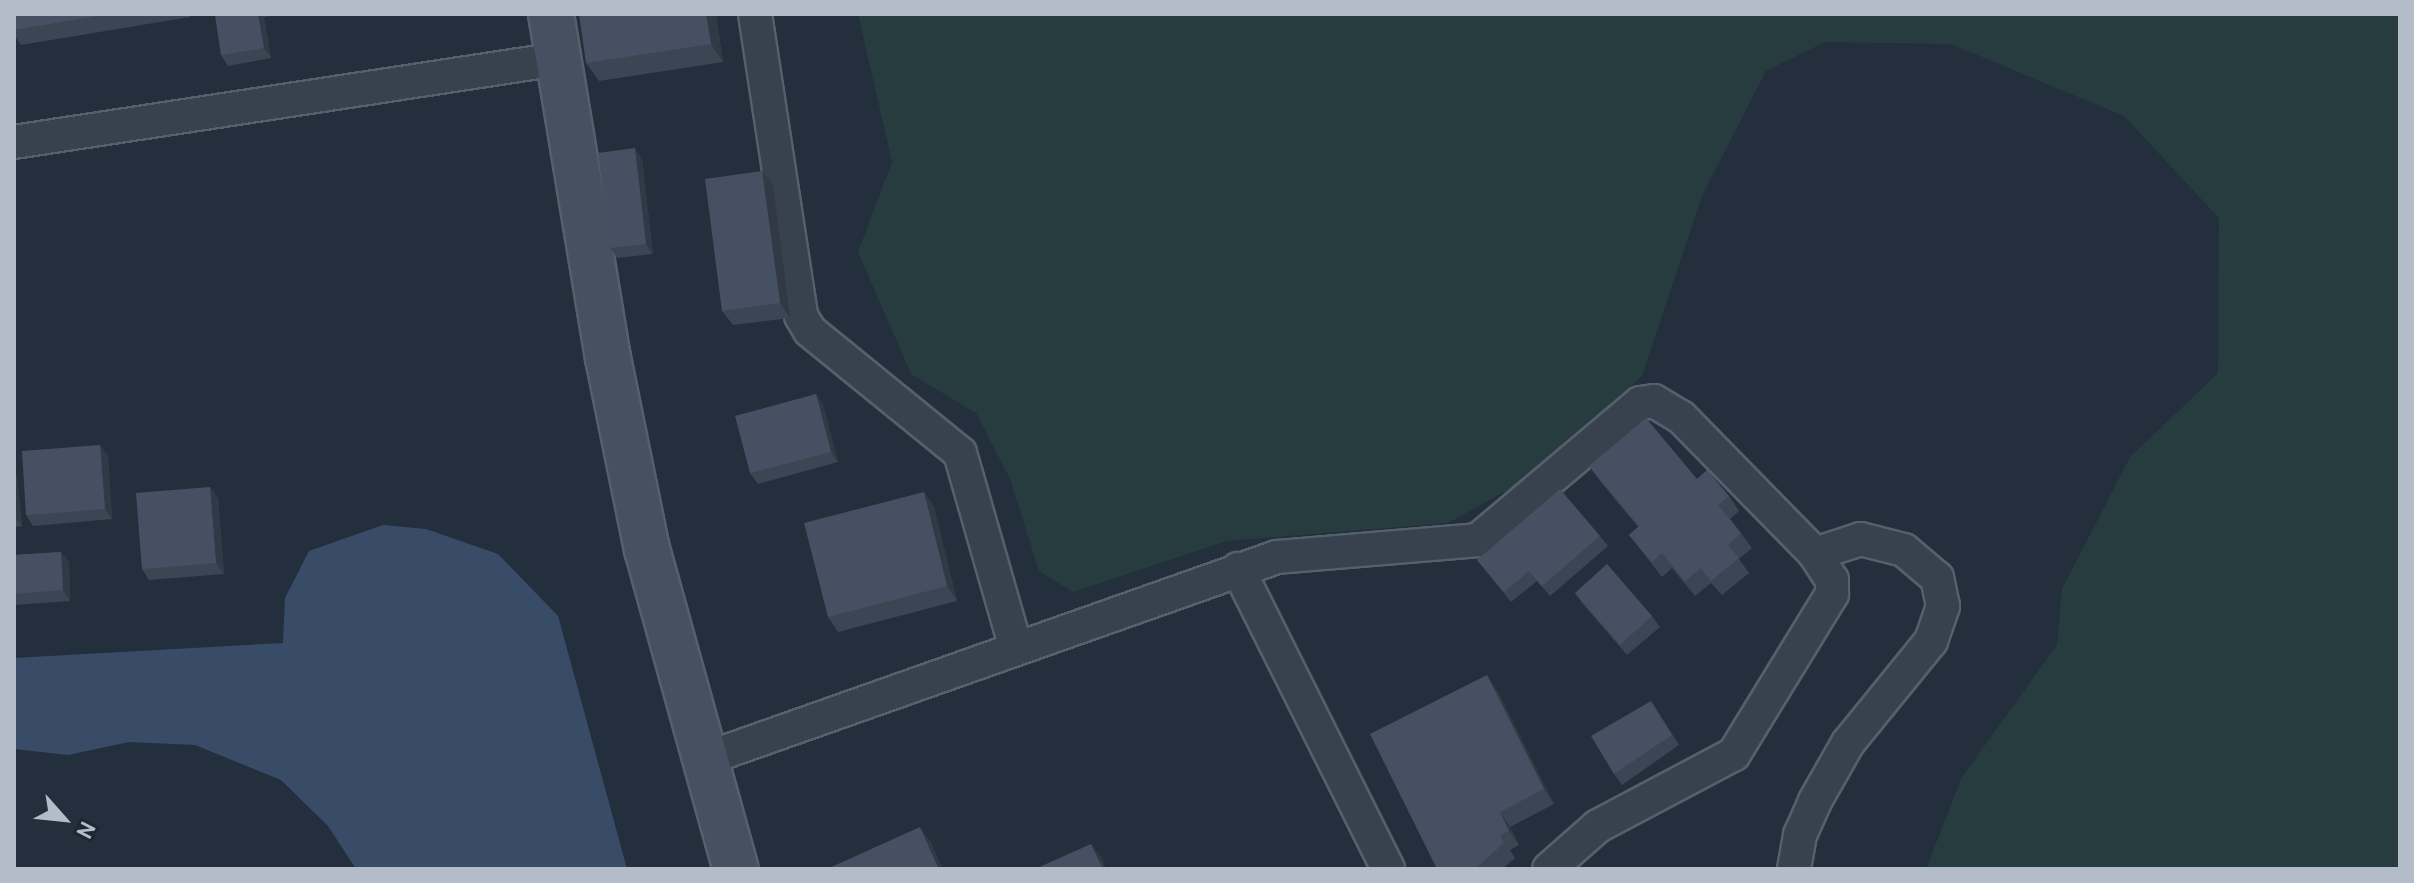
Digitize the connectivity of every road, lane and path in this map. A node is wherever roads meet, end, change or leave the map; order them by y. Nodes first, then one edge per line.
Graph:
1 (551, 14) edge
2 (755, 14) edge
3 (558, 59) junction
4 (14, 142) edge
5 (1815, 554) junction
6 (1238, 569) junction
7 (1016, 648) junction
8 (705, 759) junction
9 (736, 869) edge
10 (1388, 869) edge
11 (1549, 869) edge
12 (1794, 869) edge

1 - 3 street
2 - 7 street
3 - 4 street
3 - 8 street
5 - 6 street
5 - 11 street
5 - 12 street
6 - 7 street
6 - 10 street
7 - 8 street
8 - 9 street

